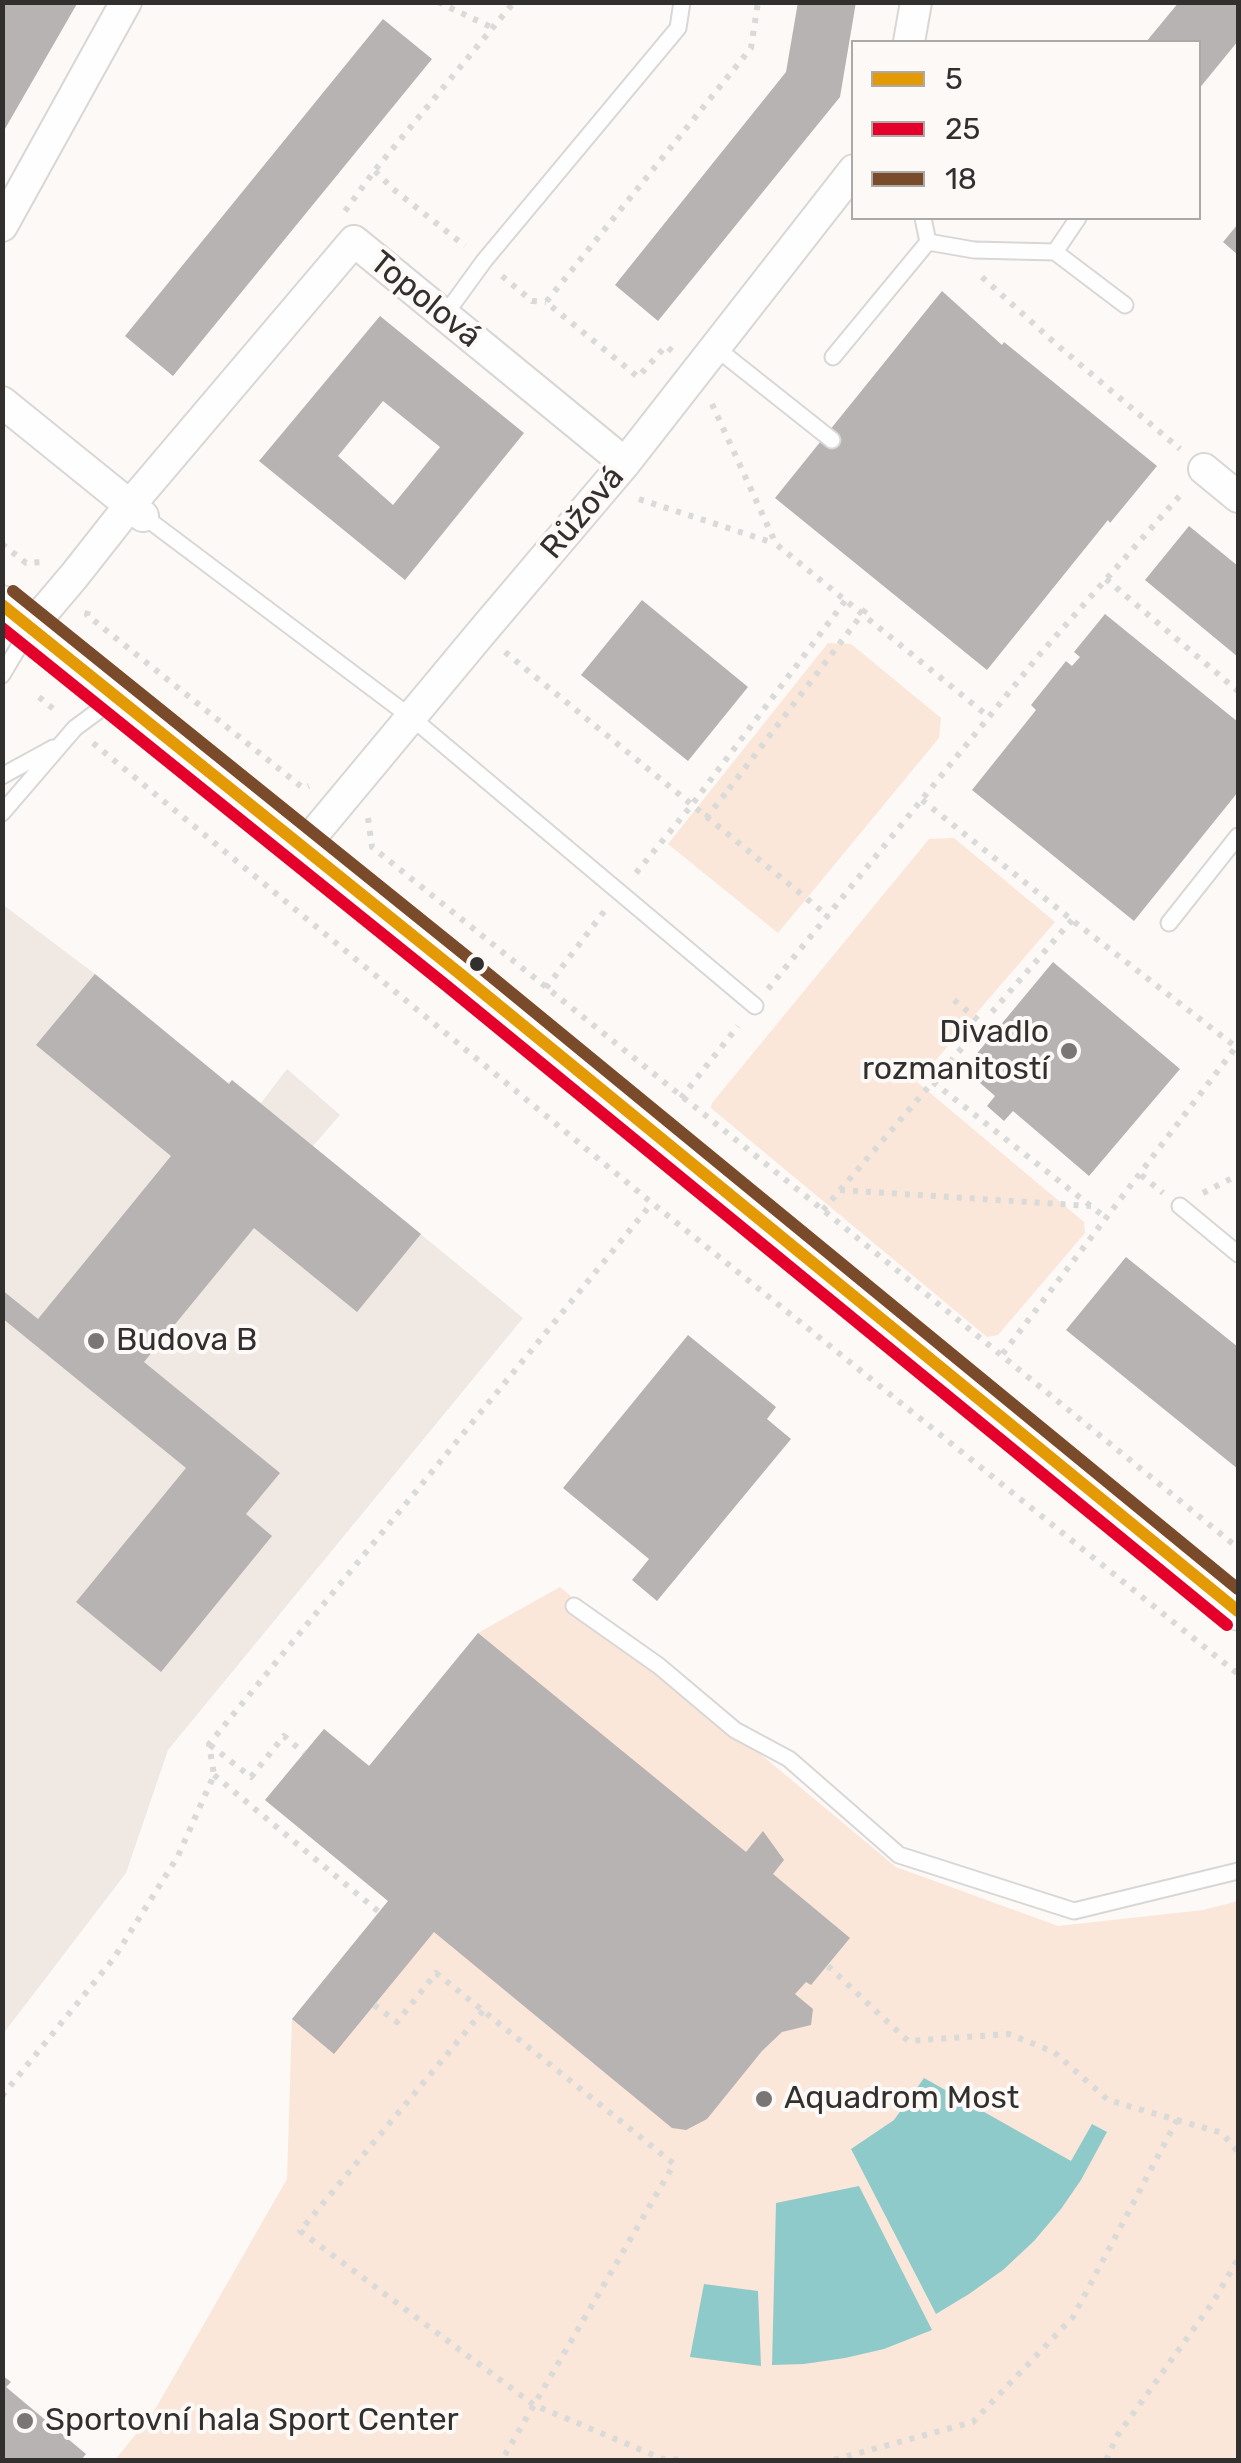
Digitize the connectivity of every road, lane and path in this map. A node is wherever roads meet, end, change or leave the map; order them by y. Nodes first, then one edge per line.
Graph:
1 (126, 2) edge
2 (438, 2) edge
3 (682, 2) edge
4 (916, 2) edge
5 (493, 28) dead end
6 (909, 40) edge
7 (374, 170) dead end
8 (851, 174) edge
9 (923, 220) edge
10 (1077, 220) edge
11 (2, 226) edge
12 (928, 242) junction
13 (974, 250) junction
14 (1055, 252) junction
15 (484, 261) junction
16 (509, 282) dead end
17 (546, 302) dead end
18 (1124, 305) dead end
19 (444, 316) junction
20 (716, 348) junction
21 (833, 358) dead end
22 (2, 402) edge
23 (832, 440) dead end
24 (625, 463) junction
25 (1204, 470) junction
26 (604, 487) junction
27 (1238, 497) edge
28 (138, 512) junction
29 (2, 544) edge
30 (776, 544) dead end
31 (56, 560) dead end
32 (1106, 579) junction
33 (845, 602) dead end
34 (89, 604) dead end
35 (869, 605) dead end
36 (16, 616) edge
37 (481, 632) junction
38 (2, 676) edge
39 (1238, 691) edge
40 (39, 697) dead end
41 (117, 697) junction
42 (412, 718) junction
43 (75, 728) junction
44 (60, 744) junction
45 (2, 776) edge
46 (316, 784) dead end
47 (922, 800) junction
48 (691, 806) junction
49 (2, 814) edge
50 (368, 815) dead end
51 (706, 818) junction
52 (1238, 836) edge
53 (303, 847) junction
54 (620, 891) junction
55 (828, 916) junction
56 (1072, 920) junction
57 (1169, 923) dead end
58 (546, 988) junction
59 (954, 1000) dead end
60 (755, 1006) junction
61 (992, 1012) dead end
62 (978, 1020) dead end
63 (973, 1035) dead end
64 (1238, 1047) edge
65 (933, 1082) junction
66 (681, 1098) junction
67 (1238, 1175) edge
68 (840, 1190) junction
69 (652, 1203) junction
70 (1090, 1206) junction
71 (1180, 1206) joint
72 (823, 1210) junction
73 (1106, 1218) junction
74 (1238, 1254) edge
75 (1001, 1356) junction
76 (1238, 1548) edge
77 (574, 1606) dead end
78 (1238, 1610) edge
79 (1238, 1674) edge
80 (209, 1744) junction
81 (304, 1753) dead end
82 (214, 1775) junction
83 (1238, 1871) edge
84 (379, 1912) dead end
85 (828, 1966) dead end
86 (374, 2005) dead end
87 (484, 2011) junction
88 (2, 2096) edge
89 (1177, 2120) junction
90 (1238, 2152) edge
91 (1238, 2259) edge
92 (534, 2406) junction
93 (502, 2460) edge
94 (684, 2460) edge
95 (833, 2460) edge
96 (1106, 2460) edge

1 - 11 street
2 - 5 path
3 - 15 lane
4 - 6 street
7 - 15 path
8 - 20 street, Růžová
9 - 12 lane
10 - 14 lane
12 - 13 lane
12 - 21 lane
13 - 14 lane
13 - 25 path
14 - 18 lane
15 - 19 lane
16 - 17 path
19 - 24 street, Topolová
19 - 28 street, Topolová
20 - 23 lane
20 - 24 street, Růžová
22 - 28 street
24 - 26 street, Růžová
25 - 27 street
25 - 32 path
26 - 30 path
26 - 37 street, Růžová
28 - 36 street, Topolová
28 - 42 lane
29 - 31 path
32 - 39 path
32 - 47 path
33 - 48 path
34 - 46 path
35 - 51 path, bridge
36 - 38 lane
36 - 41 street
37 - 42 street, Růžová
37 - 48 path
40 - 43 path
41 - 43 lane
41 - 53 street
42 - 53 street, Růžová
42 - 54 lane
43 - 44 lane
43 - 69 path
44 - 45 lane
44 - 49 lane
47 - 55 path
47 - 56 path
48 - 51 path
48 - 54 path
50 - 58 path
51 - 55 path
52 - 57 lane
53 - 78 street
54 - 58 path
54 - 60 lane
55 - 60 path
56 - 61 path
56 - 64 path
58 - 66 path
59 - 62 path
60 - 66 path
63 - 65 path
64 - 73 path
65 - 68 path
65 - 70 path
66 - 72 path
67 - 71 path
68 - 70 path
68 - 72 path
69 - 79 path
69 - 80 path
70 - 73 path
71 - 74 lane
72 - 75 path
73 - 75 path
75 - 76 path
77 - 83 lane
80 - 81 path
80 - 82 path
82 - 84 path
82 - 88 path
85 - 89 path
86 - 87 path
87 - 92 path
87 - 92 path
89 - 90 path
89 - 95 path
91 - 96 path
92 - 93 path
92 - 94 path

